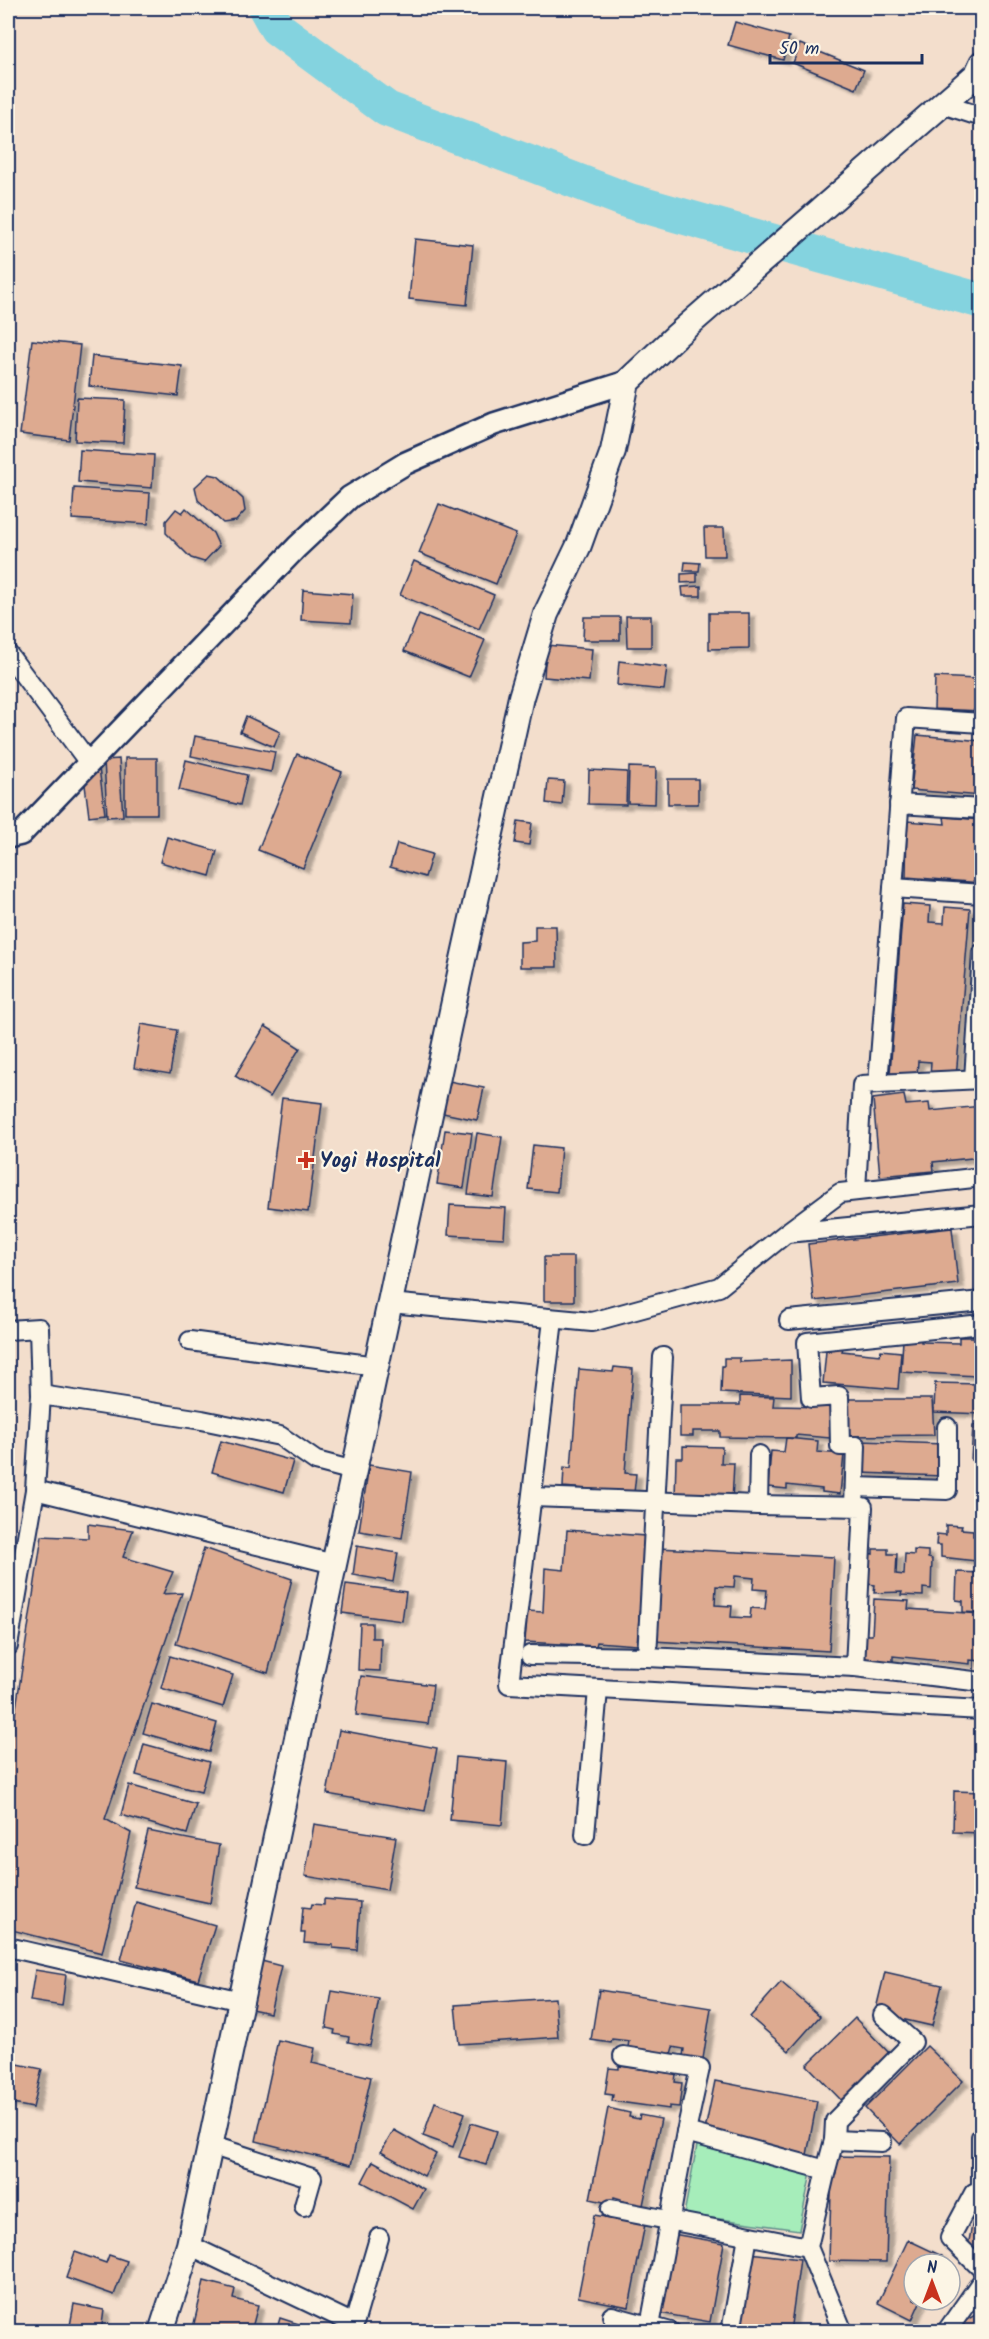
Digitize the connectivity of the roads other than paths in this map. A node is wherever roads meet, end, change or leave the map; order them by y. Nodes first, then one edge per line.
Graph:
1 (979, 69) edge
2 (942, 104) junction
3 (981, 117) edge
4 (627, 382) junction
5 (8, 654) edge
6 (981, 723) edge
7 (90, 764) junction
8 (899, 804) junction
9 (981, 809) edge
10 (8, 837) edge
11 (893, 888) junction
12 (981, 894) edge
13 (981, 954) edge
14 (978, 1079) edge
15 (878, 1084) junction
16 (981, 1177) edge
17 (856, 1190) junction
18 (981, 1214) edge
19 (785, 1234) junction
20 (981, 1301) edge
21 (390, 1303) junction
22 (553, 1320) junction
23 (789, 1320) dead end
24 (981, 1324) edge
25 (8, 1330) edge
26 (190, 1341) dead end
27 (663, 1357) dead end
28 (376, 1366) junction
29 (41, 1395) junction
30 (947, 1427) dead end
31 (759, 1455) dead end
32 (354, 1471) junction
33 (855, 1487) junction
34 (35, 1490) junction
35 (532, 1497) junction
36 (656, 1501) junction
37 (758, 1505) junction
38 (854, 1506) junction
39 (334, 1564) junction
40 (8, 1646) edge
41 (530, 1654) dead end
42 (647, 1657) junction
43 (855, 1667) junction
44 (981, 1682) edge
45 (598, 1690) junction
46 (981, 1710) edge
47 (585, 1835) dead end
48 (8, 1947) edge
49 (241, 2001) junction
50 (883, 2015) dead end
51 (623, 2056) dead end
52 (686, 2132) junction
53 (981, 2137) edge
54 (834, 2140) junction
55 (882, 2142) dead end
56 (210, 2145) junction
57 (826, 2170) junction
58 (981, 2193) edge
59 (304, 2206) dead end
60 (611, 2209) dead end
61 (668, 2220) junction
62 (748, 2236) junction
63 (379, 2238) dead end
64 (189, 2245) junction
65 (808, 2247) junction
66 (981, 2269) edge
67 (981, 2281) edge
68 (612, 2316) dead end
69 (650, 2326) junction
70 (353, 2328) edge
71 (161, 2331) edge
72 (671, 2331) edge
73 (731, 2331) edge
74 (843, 2331) edge
75 (946, 2331) edge

1 - 2 main road
2 - 3 street
2 - 4 main road
4 - 7 street
4 - 21 main road
5 - 7 street
6 - 8 street
7 - 10 street
8 - 9 street
8 - 11 street
11 - 12 street
11 - 15 street
13 - 14 street
14 - 15 street
15 - 17 street
16 - 17 street
17 - 19 street
18 - 19 street
19 - 22 street
20 - 23 street
21 - 22 street
21 - 28 main road
22 - 35 street
24 - 33 street
25 - 29 street
26 - 28 street
27 - 36 street
28 - 32 main road
29 - 32 street
29 - 34 street
30 - 33 street
31 - 37 street
32 - 39 main road
33 - 38 street
34 - 39 street
34 - 40 street
35 - 36 street
35 - 45 street
36 - 37 street
36 - 42 street
37 - 38 street
38 - 43 street
39 - 49 main road
41 - 42 street
42 - 43 street
43 - 44 street
45 - 46 street
45 - 47 street
48 - 49 street
49 - 56 main road
50 - 54 street
51 - 52 street
52 - 57 street
52 - 61 street
53 - 58 street
54 - 55 street
54 - 57 street
56 - 59 street
56 - 64 main road
57 - 65 street
58 - 66 street
60 - 61 street
61 - 62 street
61 - 69 street
62 - 65 street
62 - 73 street
63 - 70 street
64 - 70 street
64 - 71 main road
65 - 74 street
67 - 75 street
68 - 69 street
69 - 72 street

